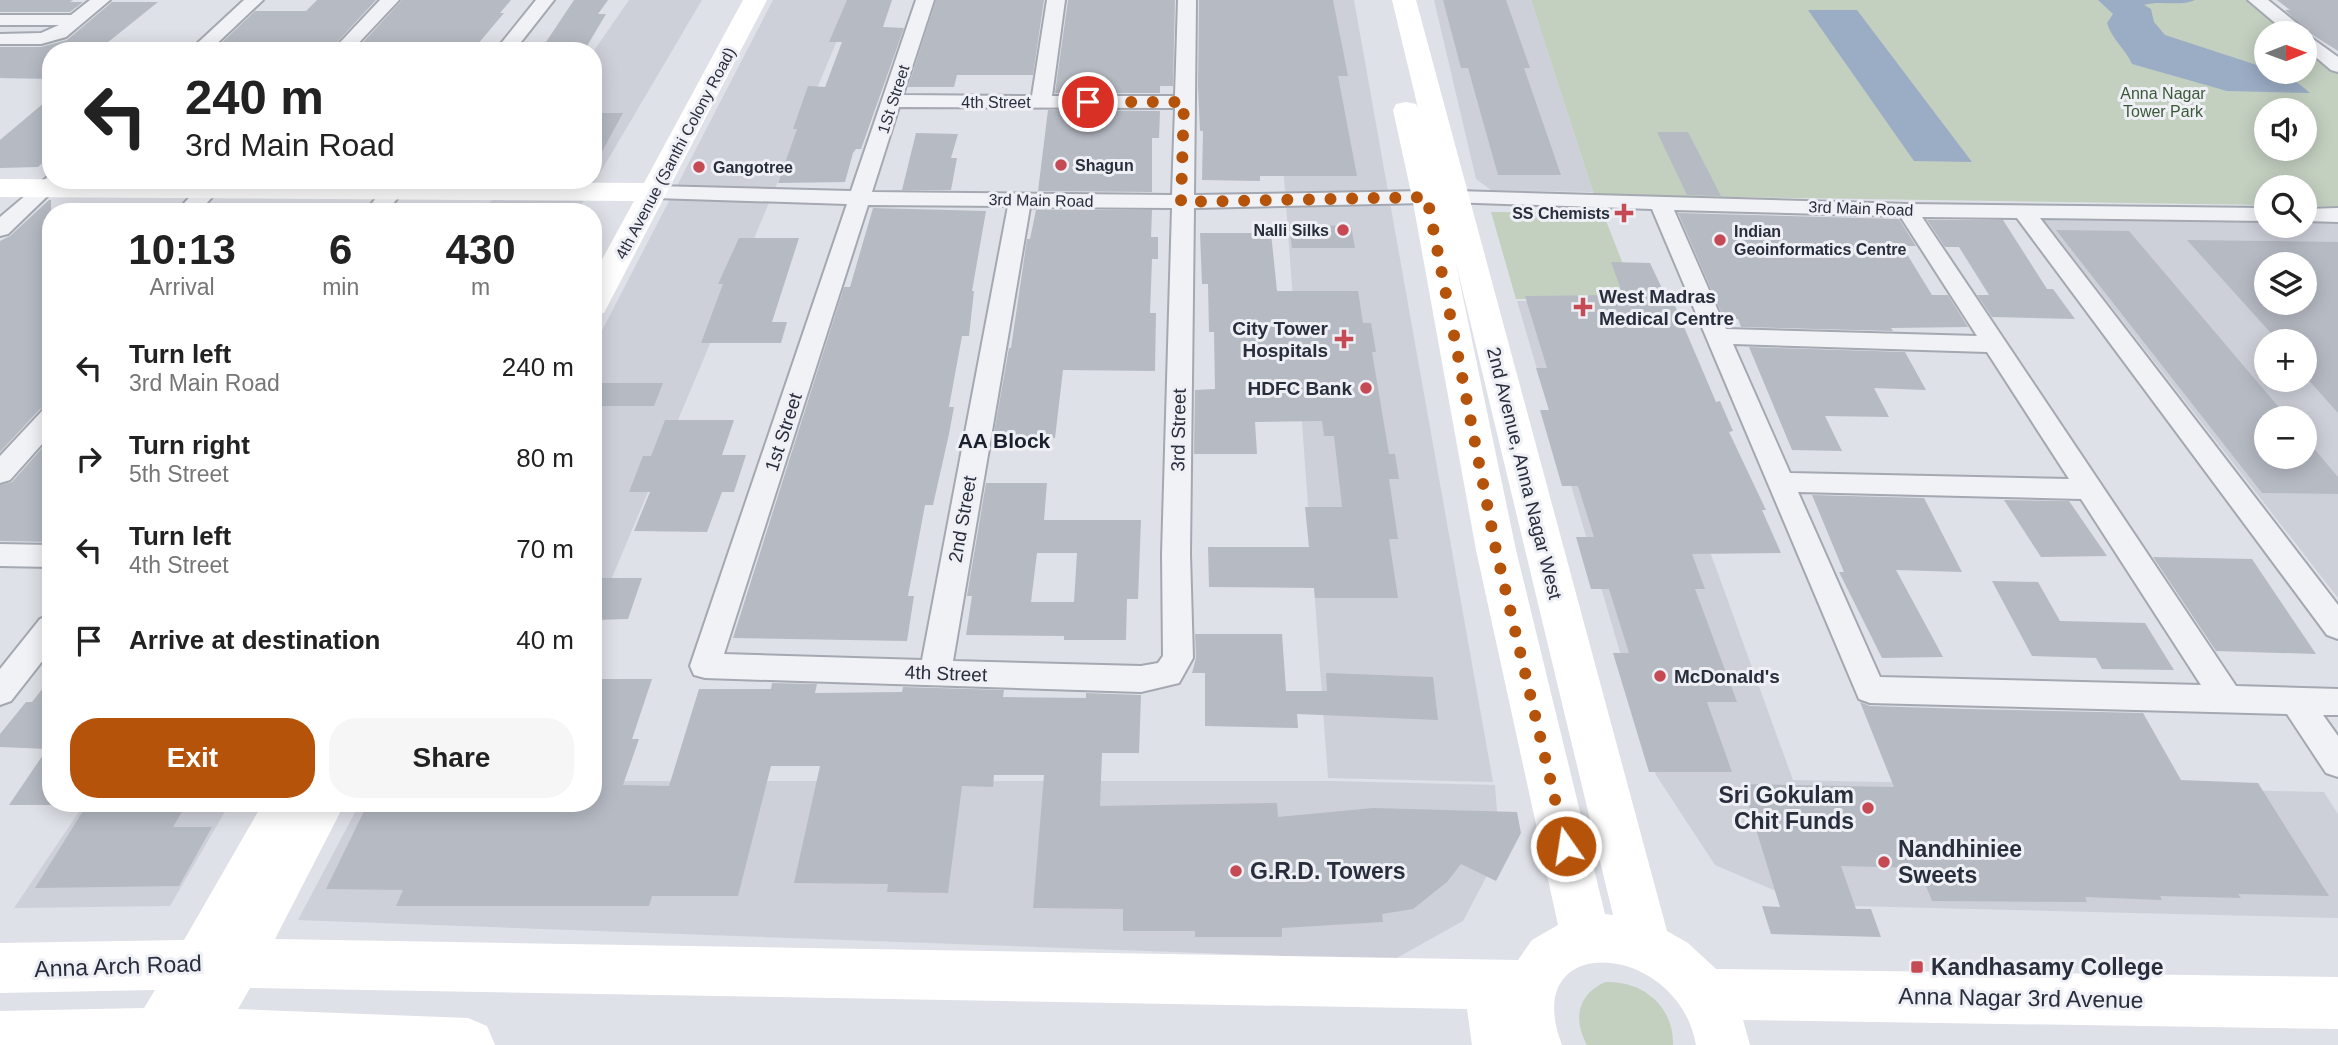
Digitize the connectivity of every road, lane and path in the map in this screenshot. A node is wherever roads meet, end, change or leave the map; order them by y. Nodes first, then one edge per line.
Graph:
1 (101, 0) edge
2 (254, 0) edge
3 (390, 0) edge
4 (545, 0) edge
5 (733, 0) edge
6 (755, 0) edge
7 (925, 0) edge
8 (1056, 0) edge
9 (1186, 0) edge
10 (1380, 0) edge
11 (1404, 0) edge
12 (2257, 0) edge
13 (0, 20) edge
14 (75, 20) junction
15 (2283, 21) edge
16 (0, 39) edge
17 (208, 42) edge
18 (350, 42) edge
19 (511, 42) edge
20 (2317, 49) edge
21 (2338, 66) edge
22 (892, 101) junction
23 (1041, 102) junction
24 (1184, 102) junction
25 (42, 185) edge
26 (0, 188) edge
27 (44, 189) edge
28 (208, 189) edge
29 (283, 189) edge
30 (644, 192) junction
31 (389, 195) edge
32 (1441, 197) junction
33 (861, 198) junction
34 (1020, 200) junction
35 (1659, 201) junction
36 (1181, 202) junction
37 (195, 203) edge
38 (1907, 210) junction
39 (2023, 211) junction
40 (2254, 214) edge
41 (2317, 215) edge
42 (2338, 215) edge
43 (0, 229) edge
44 (602, 250) edge
45 (602, 286) edge
46 (1718, 337) junction
47 (1994, 344) junction
48 (42, 426) edge
49 (0, 473) edge
50 (1781, 482) junction
51 (2090, 489) junction
52 (0, 555) edge
53 (42, 556) edge
54 (2338, 626) edge
55 (42, 638) edge
56 (1178, 658) joint
57 (705, 666) joint
58 (935, 673) junction
59 (0, 692) edge
60 (2227, 699) junction
61 (2297, 702) junction
62 (2338, 702) edge
63 (2338, 763) edge
64 (284, 812) edge
65 (316, 812) edge
66 (1586, 939) junction
67 (1646, 946) junction
68 (217, 963) junction
69 (0, 968) edge
70 (1510, 985) junction
71 (1704, 994) junction
72 (2338, 1003) edge
73 (178, 1034) junction
74 (0, 1037) edge
75 (468, 1045) edge
76 (1499, 1045) edge
77 (1535, 1045) edge
78 (1723, 1045) edge

1 - 14 street
2 - 17 street
3 - 18 street
4 - 19 street
5 - 30 main road, 4th Avenue (Santhi Colony Road)
6 - 30 main road, 4th Avenue (Santhi Colony Road)
7 - 22 street, 1St Street
8 - 23 street
9 - 24 street, 3rd Street
10 - 32 main road, 2nd Avenue, Anna Nagar West
11 - 32 main road, 2nd Avenue, Anna Nagar West
12 - 15 street
13 - 14 street
14 - 16 street
20 - 21 street
22 - 23 street, 4th Street
22 - 33 street, 1St Street
23 - 24 street, 4th Street
24 - 36 street, 3rd Street
25 - 26 main road
27 - 43 street
28 - 37 street
29 - 31 main road
30 - 31 main road
30 - 33 street, 3rd Main Road
30 - 44 main road, 4th Avenue (Santhi Colony Road)
30 - 45 main road, 4th Avenue (Santhi Colony Road)
32 - 35 street, 3rd Main Road
32 - 36 street, 3rd Main Road
32 - 66 main road, 2nd Avenue, Anna Nagar West
32 - 67 main road, 2nd Avenue, Anna Nagar West
33 - 34 street, 3rd Main Road
33 - 57 street, 1st Street
34 - 36 street, 3rd Main Road
34 - 58 street, 2nd Street
35 - 38 street, 3rd Main Road
35 - 46 street
36 - 56 street, 3rd Street
38 - 39 street, 3rd Main Road
38 - 47 street
39 - 40 street, 3rd Main Road
39 - 54 street
41 - 42 street
46 - 47 street
46 - 50 street
47 - 51 street
48 - 49 street
50 - 51 street
50 - 60 street
51 - 60 street
52 - 53 street
55 - 59 street
56 - 58 street, 4th Street
57 - 58 street, 4th Street
60 - 61 street
61 - 62 street
61 - 63 street
64 - 68 main road
65 - 68 main road
66 - 67 main road
66 - 70 main road
67 - 71 main road
68 - 69 main road, Anna Arch Road
68 - 70 main road, Anna Arch Road
68 - 73 main road
70 - 76 main road
70 - 77 main road
71 - 72 main road, Anna Nagar 3rd Avenue
71 - 78 main road
73 - 74 main road
73 - 75 main road

